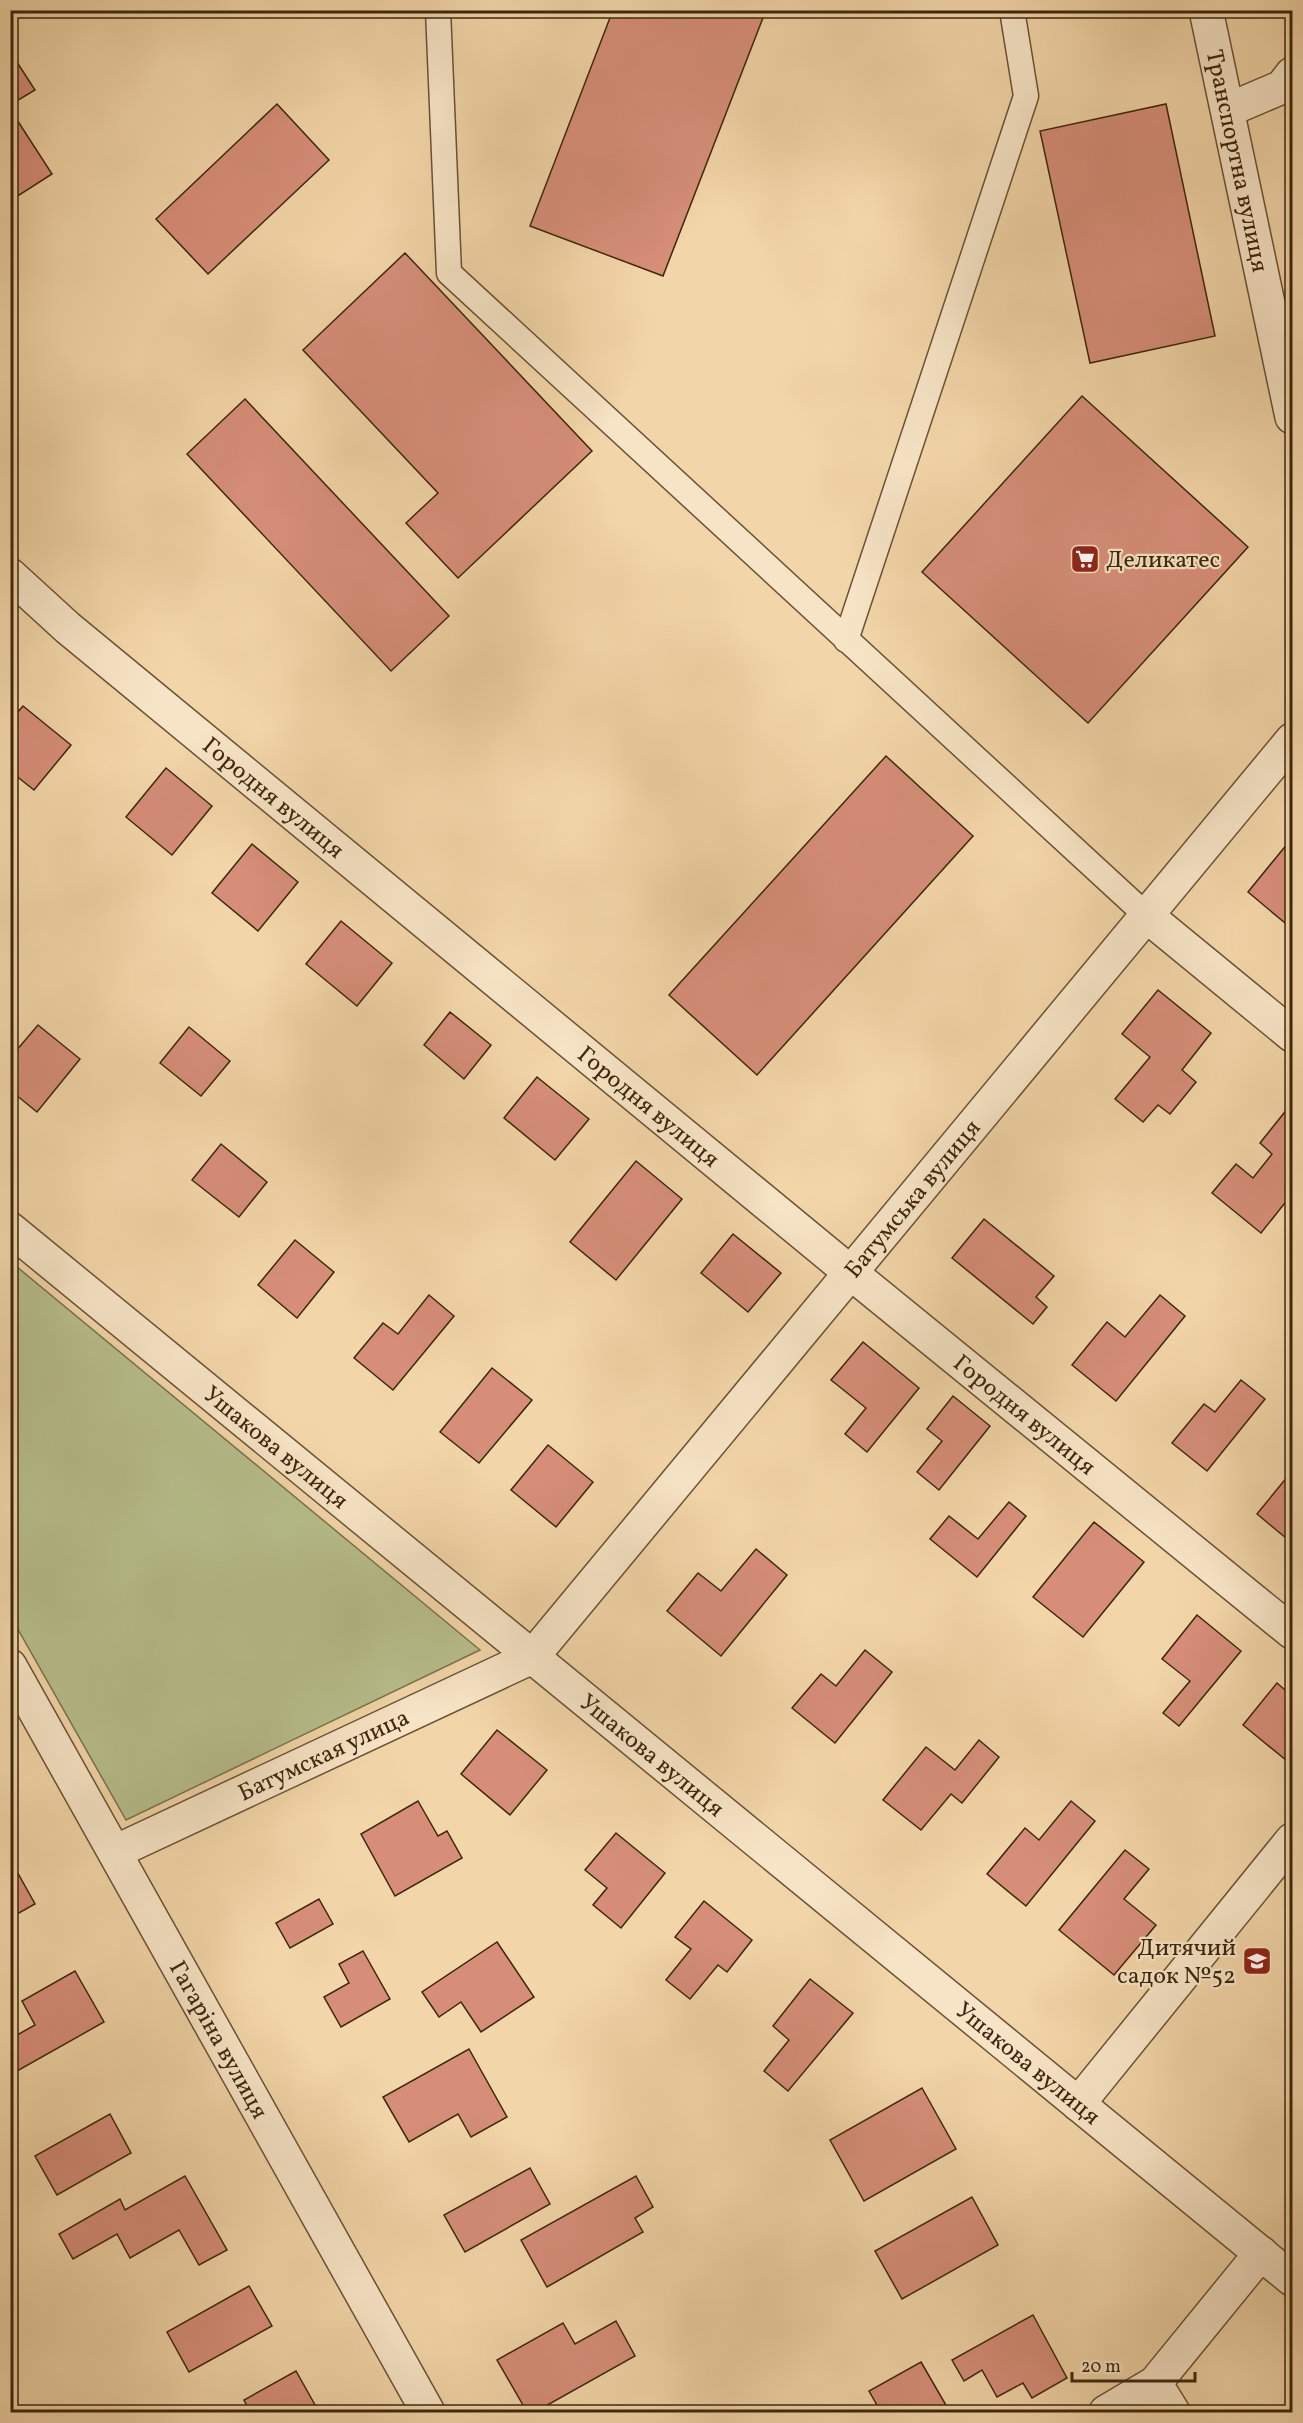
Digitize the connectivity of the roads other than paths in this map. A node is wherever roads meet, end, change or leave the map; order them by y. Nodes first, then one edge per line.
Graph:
1 (438, 10) edge
2 (1012, 10) edge
3 (1206, 10) edge
4 (1293, 74) edge
5 (1228, 110) junction
6 (1293, 417) edge
7 (10, 575) edge
8 (846, 640) junction
9 (1293, 740) edge
10 (1147, 916) junction
11 (1293, 1035) edge
12 (10, 1229) edge
13 (851, 1273) junction
14 (1293, 1632) edge
15 (532, 1657) junction
16 (10, 1666) edge
17 (1293, 1840) edge
18 (115, 1852) junction
19 (1078, 2104) junction
20 (1261, 2253) junction
21 (1293, 2279) edge
22 (1155, 2383) junction
23 (428, 2412) edge
24 (1106, 2412) edge
25 (1173, 2412) edge

1 - 8 lane
2 - 8 lane
3 - 5 street, Транспортна вулиця
4 - 5 street
5 - 6 street, Транспортна вулиця
7 - 13 street, Городня вулиця
8 - 10 lane
9 - 10 street, Батумська вулиця
10 - 11 street
10 - 13 street, Батумська вулиця
12 - 15 street, Ушакова вулиця
13 - 14 street, Городня вулиця
13 - 15 street, Батумська вулиця
15 - 18 street, Батумская улица
15 - 19 street, Ушакова вулиця
16 - 18 street, Гагаріна вулиця
17 - 19 street
18 - 23 street, Гагаріна вулиця
19 - 20 street, Ушакова вулиця
20 - 21 street, Ушакова вулиця
20 - 22 street
22 - 24 street
22 - 25 street

